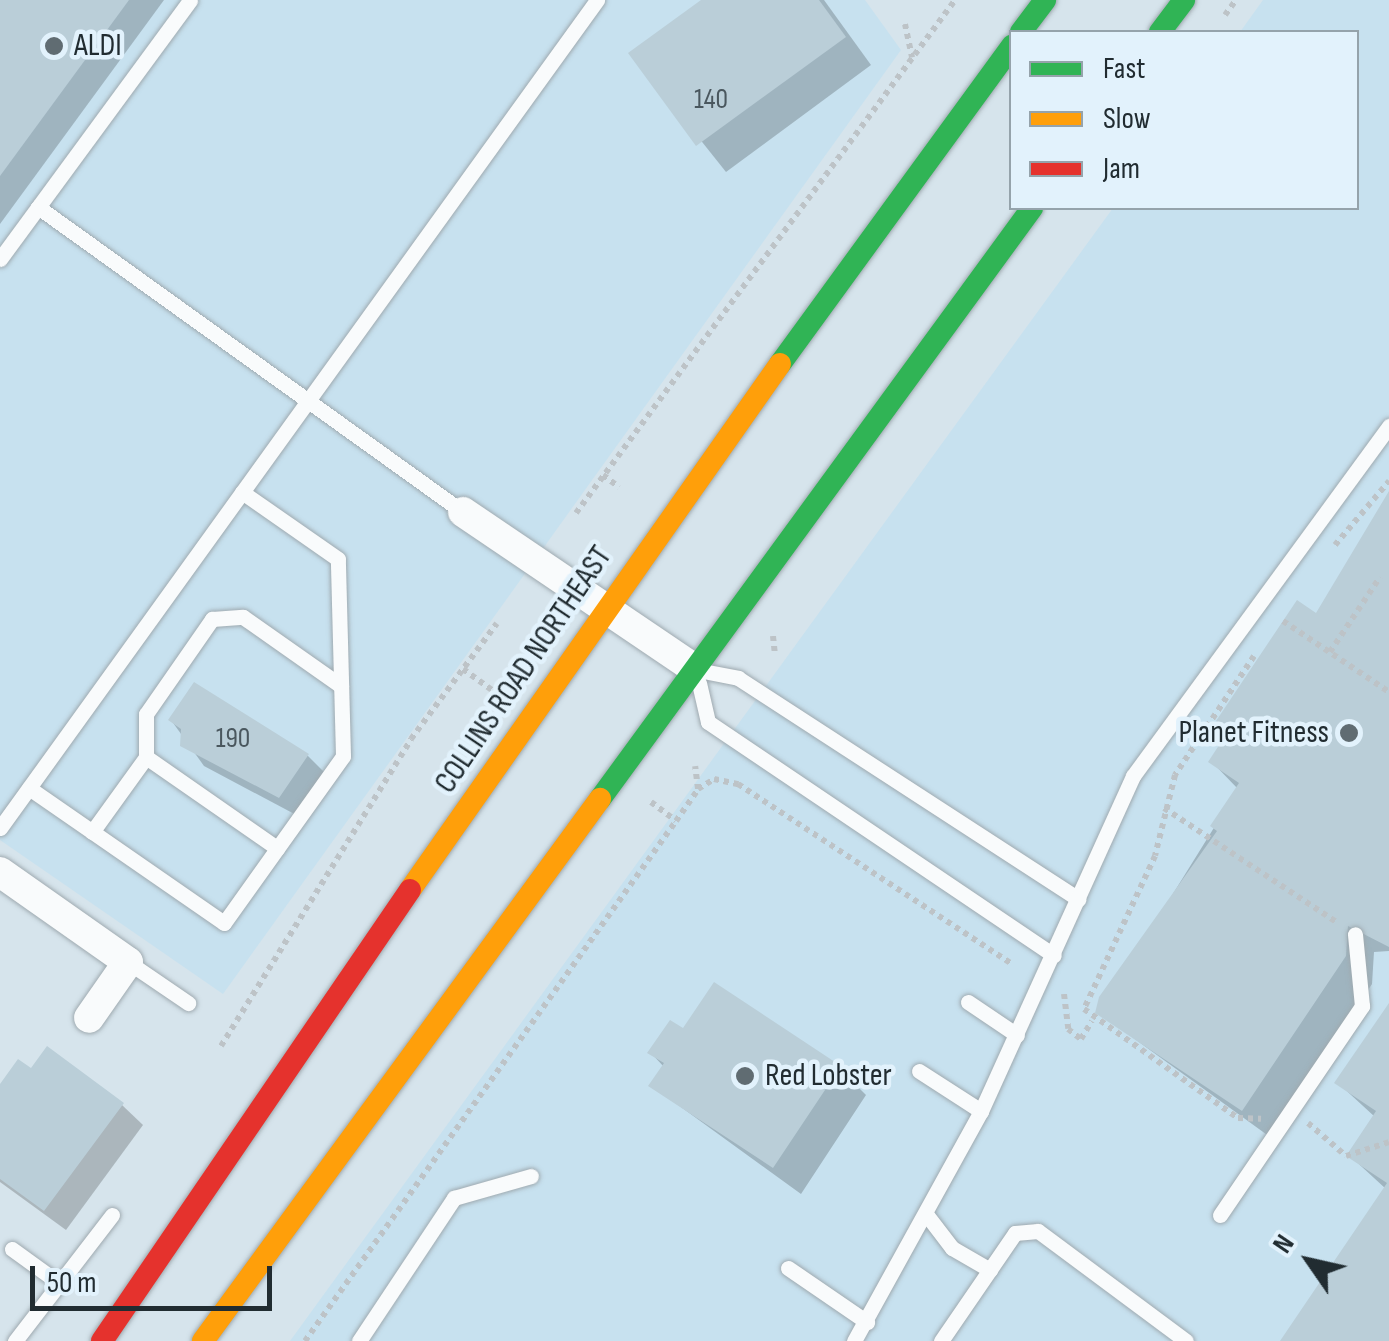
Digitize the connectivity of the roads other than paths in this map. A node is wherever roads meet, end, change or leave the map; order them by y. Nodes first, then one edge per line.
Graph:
1 (190, 0) edge
2 (597, 0) edge
3 (1044, 0) edge
4 (1184, 0) edge
5 (1022, 30) edge
6 (1162, 30) edge
7 (1009, 50) edge
8 (38, 207) junction
9 (1031, 210) edge
10 (0, 259) edge
11 (311, 397) junction
12 (1389, 426) edge
13 (242, 492) junction
14 (463, 512) joint
15 (604, 606) junction
16 (695, 669) junction
17 (341, 686) junction
18 (146, 757) junction
19 (29, 788) junction
20 (0, 828) edge
21 (92, 832) junction
22 (277, 848) junction
23 (0, 872) edge
24 (1078, 899) junction
25 (1355, 934) road end
26 (1054, 955) junction
27 (128, 962) junction
28 (968, 1002) dead end
29 (188, 1003) dead end
30 (89, 1018) dead end
31 (1017, 1035) junction
32 (919, 1071) dead end
33 (981, 1111) junction
34 (531, 1176) dead end
35 (926, 1214) junction
36 (112, 1215) dead end
37 (1220, 1215) dead end
38 (12, 1249) dead end
39 (788, 1268) dead end
40 (990, 1270) junction
41 (59, 1284) junction
42 (866, 1322) junction
43 (15, 1341) edge
44 (102, 1341) edge
45 (203, 1341) edge
46 (358, 1341) edge
47 (854, 1341) edge
48 (940, 1341) edge
49 (1186, 1341) edge

1 - 8 lane
2 - 11 lane
3 - 5 highway
4 - 6 highway
7 - 15 highway, COLLINS ROAD NORTHEAST
8 - 10 lane
8 - 11 lane
9 - 16 highway
11 - 13 lane
11 - 14 lane
12 - 24 lane
13 - 17 lane
13 - 19 lane
14 - 15 street
15 - 16 street
15 - 44 highway, COLLINS ROAD NORTHEAST
16 - 24 lane
16 - 26 lane
16 - 45 highway
17 - 18 lane
17 - 22 lane
18 - 21 lane
18 - 22 lane
19 - 20 lane
19 - 21 lane
21 - 22 lane
23 - 27 street
24 - 26 lane
25 - 37 lane
26 - 31 lane
27 - 29 lane
27 - 30 street
28 - 31 lane
31 - 33 lane
32 - 33 lane
33 - 35 lane
34 - 46 lane
35 - 40 lane
35 - 42 lane
36 - 41 lane
38 - 41 lane
39 - 42 lane
40 - 48 lane
40 - 49 lane
41 - 43 lane
42 - 47 lane

